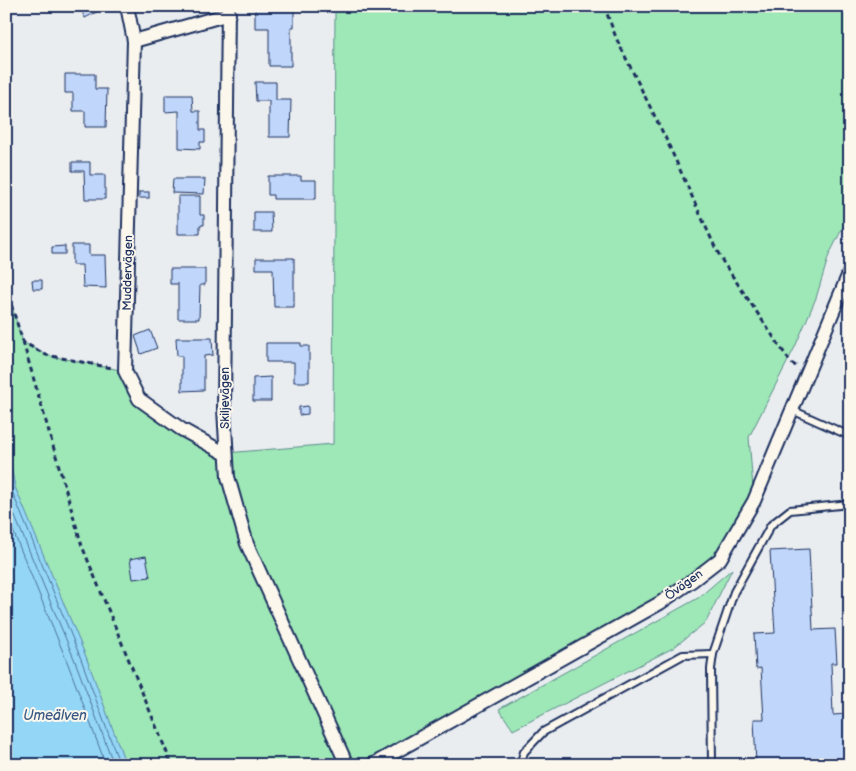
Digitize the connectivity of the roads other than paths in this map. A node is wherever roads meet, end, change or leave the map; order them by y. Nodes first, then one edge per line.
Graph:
1 (127, 6) edge
2 (229, 10) edge
3 (134, 41) junction
4 (850, 271) edge
5 (792, 410) junction
6 (850, 436) edge
7 (226, 454) junction
8 (850, 504) edge
9 (713, 654) junction
10 (347, 765) edge
11 (372, 765) edge
12 (520, 765) edge
13 (712, 765) edge

1 - 3 street, Muddervägen
2 - 3 street
2 - 7 street, Skiljevägen
3 - 7 street, Muddervägen
4 - 5 street, Övägen
5 - 6 lane
5 - 11 street, Övägen
7 - 10 street, Skiljevägen
8 - 9 lane
9 - 12 lane
9 - 13 lane

